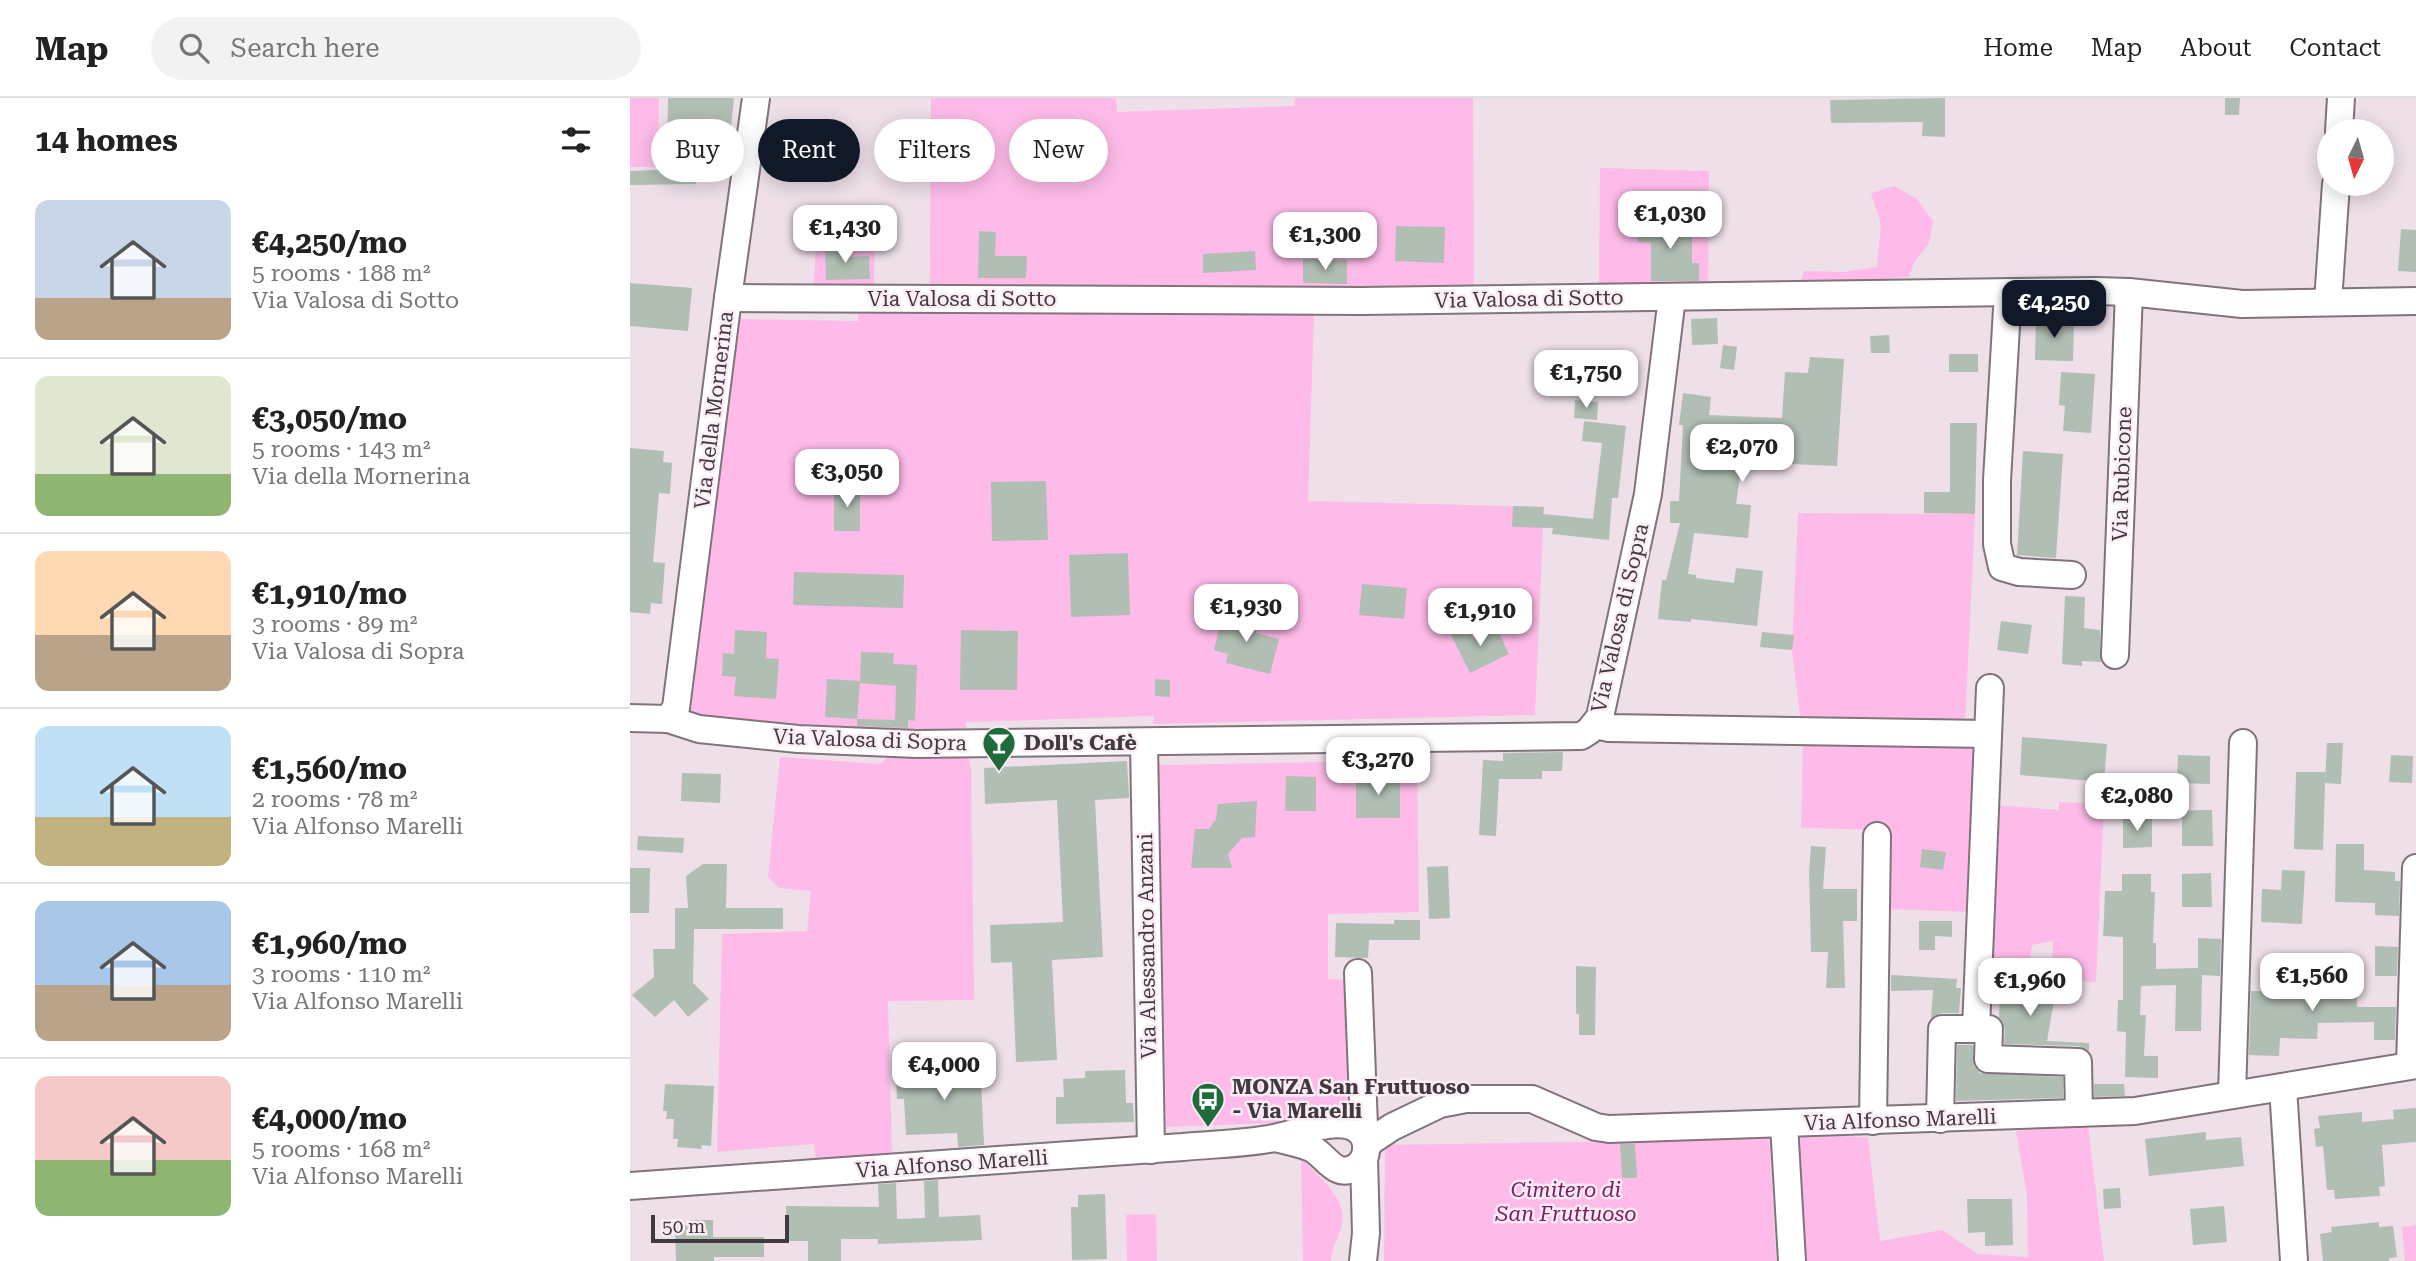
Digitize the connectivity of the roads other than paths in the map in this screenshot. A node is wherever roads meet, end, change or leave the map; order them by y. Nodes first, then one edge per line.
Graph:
1 (756, 98) edge
2 (2341, 98) edge
3 (2340, 119) edge
4 (2335, 196) edge
5 (2008, 292) junction
6 (2129, 292) junction
7 (1671, 297) junction
8 (728, 298) junction
9 (2416, 301) edge
10 (2328, 302) junction
11 (2072, 575) dead end
12 (2115, 655) dead end
13 (1990, 688) dead end
14 (630, 718) edge
15 (668, 719) junction
16 (1595, 725) junction
17 (1988, 734) junction
18 (1144, 742) junction
19 (2243, 743) dead end
20 (1877, 836) dead end
21 (2416, 868) edge
22 (1358, 973) dead end
23 (1976, 1029) junction
24 (2413, 1065) edge
25 (2283, 1087) junction
26 (2232, 1095) junction
27 (2079, 1114) junction
28 (1940, 1119) junction
29 (1873, 1121) junction
30 (1784, 1124) junction
31 (1357, 1137) junction
32 (1275, 1138) junction
33 (1151, 1150) junction
34 (1325, 1160) junction
35 (630, 1186) edge
36 (1363, 1258) edge
37 (1792, 1261) edge
38 (2294, 1261) edge

1 - 8 street, Via della Mornerina
2 - 3 street
4 - 10 street
5 - 6 street, Via Valosa di Sotto
5 - 7 street, Via Valosa di Sotto
5 - 11 street
6 - 10 street, Via Valosa di Sotto
6 - 12 street, Via Rubicone
7 - 8 street, Via Valosa di Sotto
7 - 16 street, Via Valosa di Sopra
8 - 15 street, Via della Mornerina
9 - 10 street, Via Valosa di Sotto
13 - 17 street
14 - 15 street, Via Valosa di Sopra
15 - 18 street, Via Valosa di Sopra
16 - 17 street
16 - 18 street, Via Valosa di Sopra
17 - 23 street
18 - 33 street, Via Alessandro Anzani
19 - 26 street
20 - 29 street
21 - 24 street
22 - 31 street
23 - 27 street
23 - 28 street
24 - 25 street, Via Alfonso Marelli
25 - 26 street, Via Alfonso Marelli
25 - 38 street
26 - 27 street, Via Alfonso Marelli
27 - 28 street, Via Alfonso Marelli
28 - 29 street, Via Alfonso Marelli
29 - 30 street, Via Alfonso Marelli
30 - 31 street, Via Alfonso Marelli
30 - 37 street
31 - 32 street, Via Alfonso Marelli
31 - 34 street, Via Alfonso Marelli
31 - 34 street, Via Alfonso Marelli
31 - 36 street
32 - 33 street, Via Alfonso Marelli
32 - 34 street, Via Alfonso Marelli
33 - 35 street, Via Alfonso Marelli
34 - 36 street

